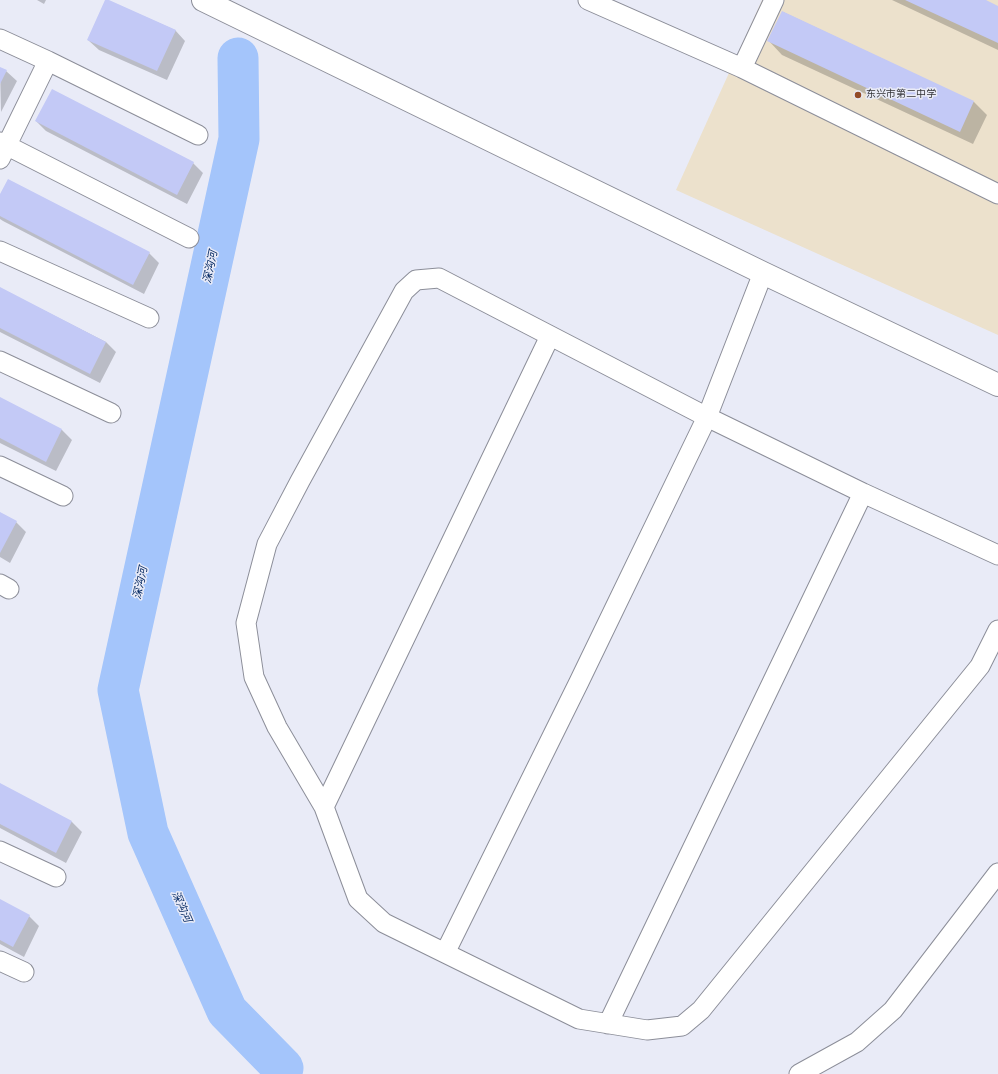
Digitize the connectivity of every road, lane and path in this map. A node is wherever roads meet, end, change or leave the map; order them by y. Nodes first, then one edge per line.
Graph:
1 (203, 0) edge
2 (588, 0) edge
3 (774, 0) edge
4 (0, 39) edge
5 (48, 61) junction
6 (742, 68) junction
7 (198, 135) dead end
8 (2, 149) edge
9 (998, 194) edge
10 (188, 238) dead end
11 (0, 251) edge
12 (763, 273) junction
13 (149, 318) dead end
14 (550, 336) junction
15 (0, 361) edge
16 (998, 385) edge
17 (111, 413) dead end
18 (707, 418) junction
19 (0, 466) edge
20 (863, 493) junction
21 (64, 496) dead end
22 (998, 555) edge
23 (998, 630) edge
24 (324, 807) junction
25 (0, 851) edge
26 (998, 873) edge
27 (56, 877) dead end
28 (445, 953) junction
29 (0, 961) edge
30 (24, 972) dead end
31 (608, 1024) junction
32 (799, 1074) edge

1 - 12 main road
2 - 6 street
3 - 6 street
4 - 5 street
5 - 7 street
5 - 8 street
6 - 9 street
8 - 10 street
11 - 13 street
12 - 16 main road
12 - 18 street
14 - 18 street
14 - 24 street
14 - 24 street
15 - 17 street
18 - 20 street
18 - 28 street
19 - 21 street
20 - 22 street
20 - 31 street
23 - 31 street
24 - 28 street
25 - 27 street
26 - 32 street
28 - 31 street
29 - 30 street

